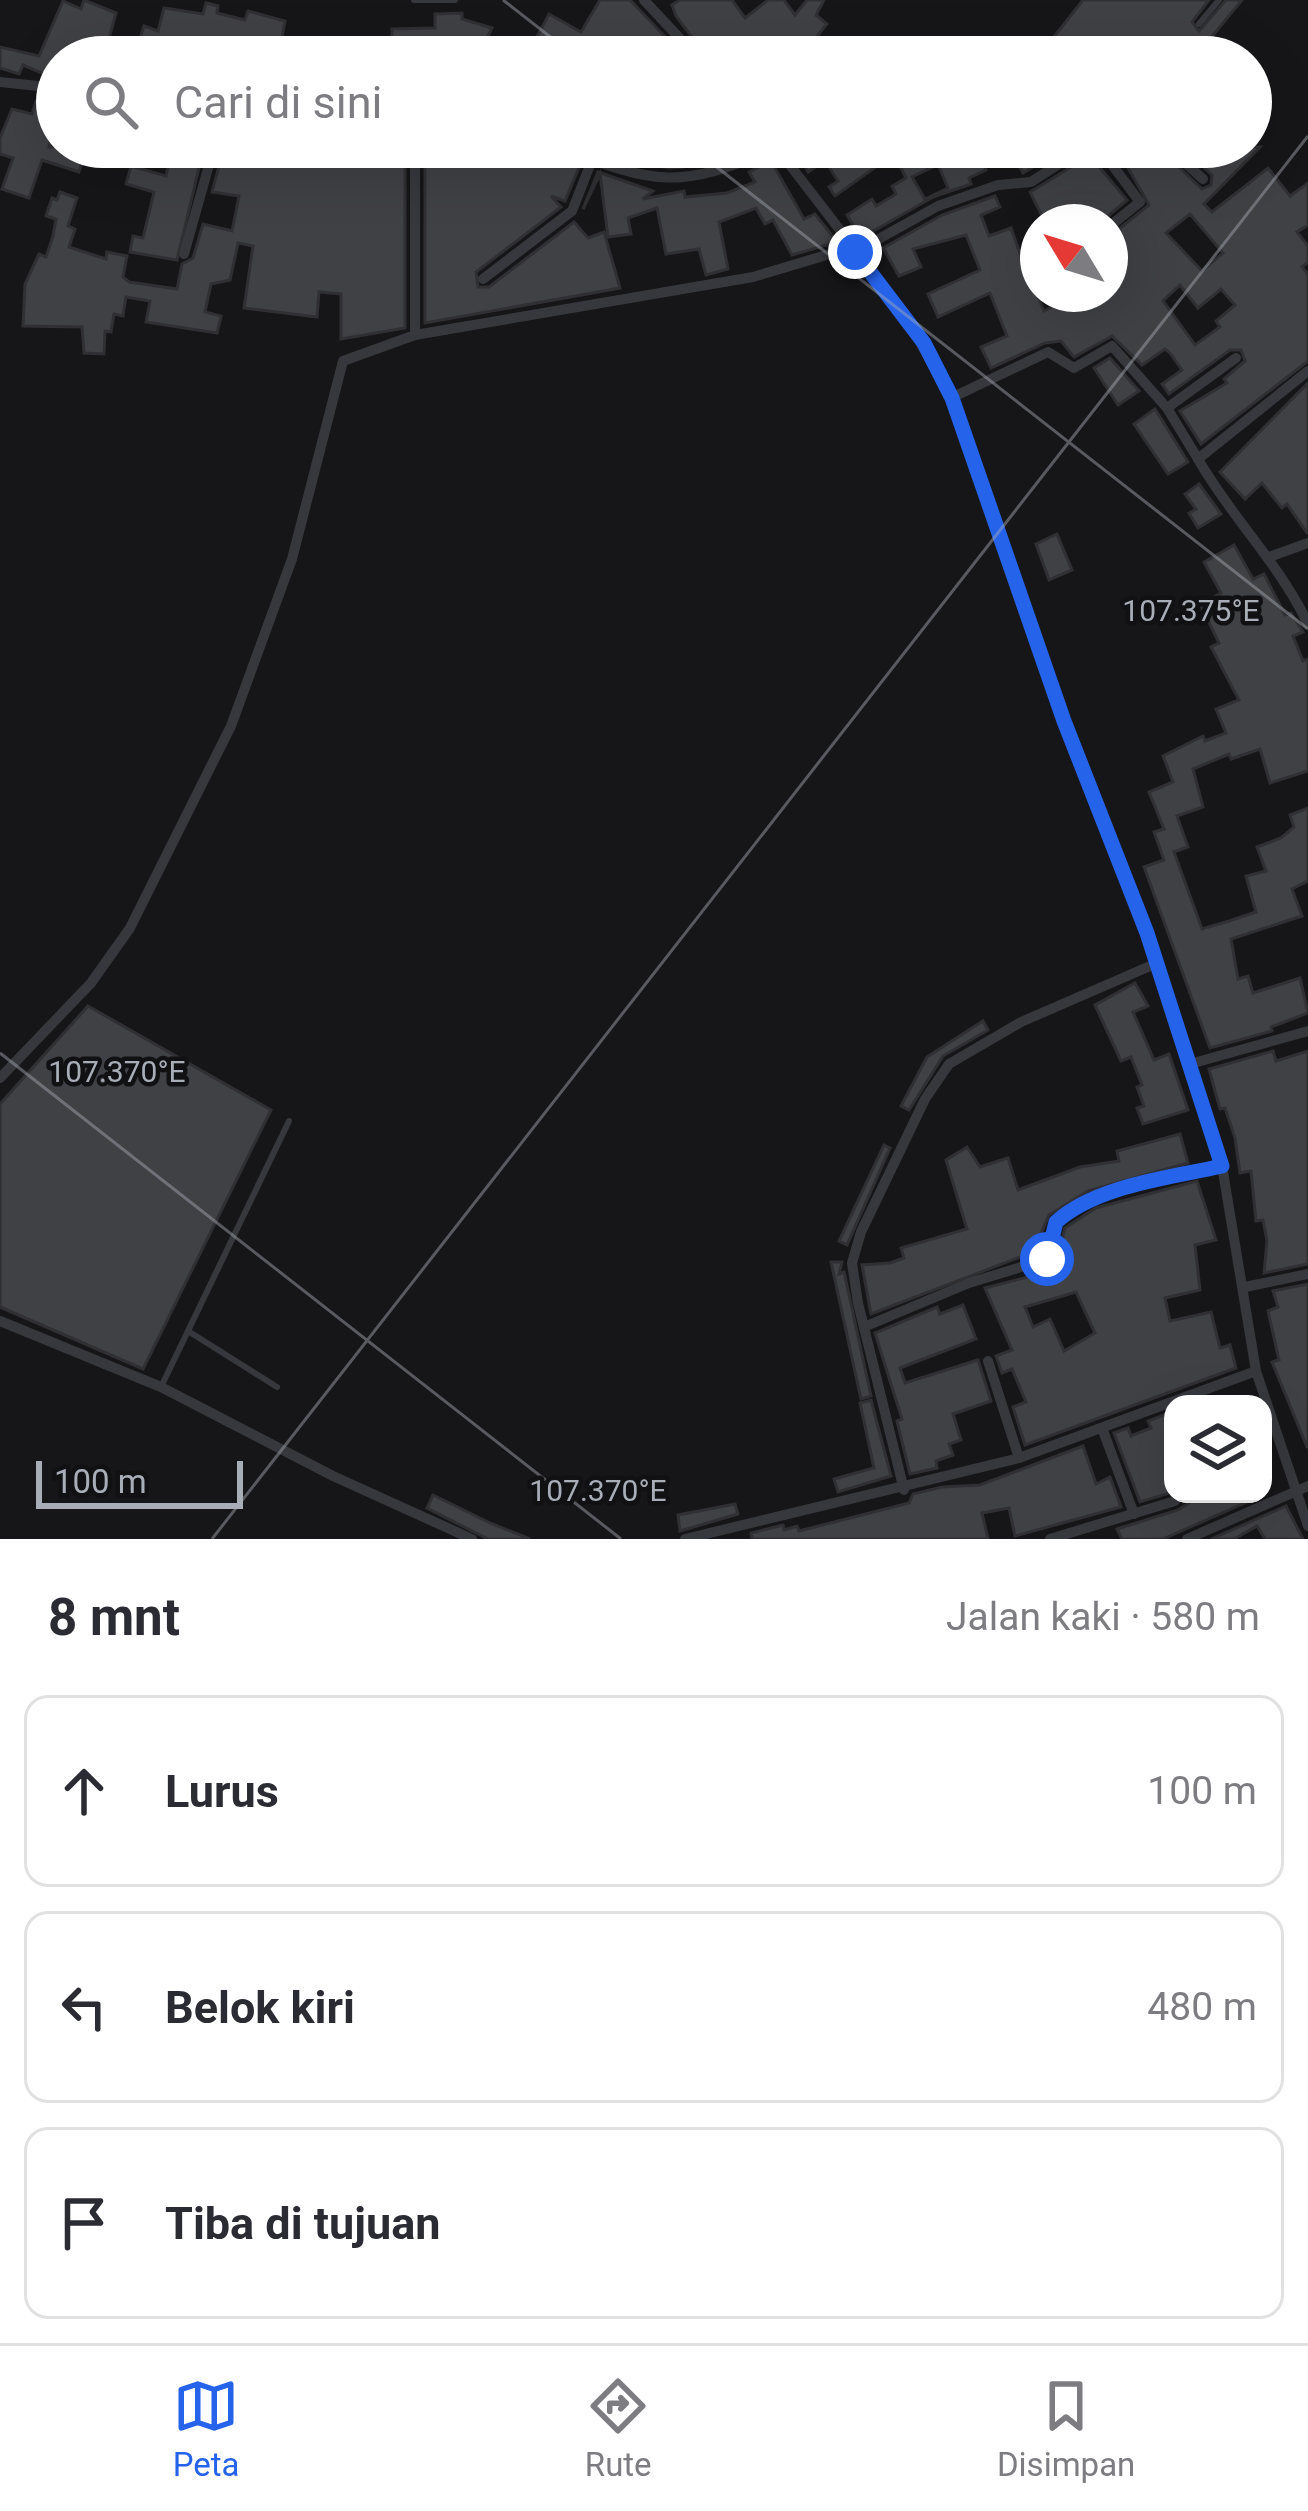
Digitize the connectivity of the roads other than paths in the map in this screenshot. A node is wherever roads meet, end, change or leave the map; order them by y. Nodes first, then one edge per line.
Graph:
1 (414, 0) edge
2 (455, 0) edge
3 (644, 0) edge
4 (1219, 0) edge
5 (1198, 24) dead end
6 (677, 36) edge
7 (0, 82) edge
8 (36, 86) edge
9 (208, 168) edge
10 (415, 168) edge
11 (589, 168) edge
12 (617, 168) edge
13 (721, 168) edge
14 (792, 168) edge
15 (1053, 168) edge
16 (1114, 168) edge
17 (1192, 168) edge
18 (1204, 179) dead end
19 (1128, 212) edge
20 (853, 250) junction
21 (184, 254) dead end
22 (483, 278) dead end
23 (415, 335) junction
24 (1236, 358) dead end
25 (1308, 371) edge
26 (952, 398) junction
27 (1167, 408) junction
28 (1198, 459) junction
29 (1308, 543) edge
30 (1268, 557) junction
31 (1308, 624) edge
32 (1157, 963) junction
33 (1308, 1031) edge
34 (1190, 1064) junction
35 (0, 1078) edge
36 (289, 1121) dead end
37 (1222, 1166) junction
38 (1308, 1274) edge
39 (1244, 1287) junction
40 (0, 1321) edge
41 (864, 1327) junction
42 (188, 1331) junction
43 (988, 1361) dead end
44 (1256, 1371) junction
45 (161, 1387) junction
46 (277, 1387) dead end
47 (1102, 1428) junction
48 (1019, 1458) junction
49 (1308, 1486) edge
50 (904, 1490) junction
51 (1294, 1493) junction
52 (1169, 1503) edge
53 (1134, 1514) junction
54 (1308, 1526) edge
55 (472, 1539) edge
56 (685, 1539) edge
57 (1050, 1539) edge
58 (1187, 1539) edge

1 - 2 lane
3 - 6 street
4 - 5 lane
7 - 8 street
9 - 21 street
10 - 23 street
11 - 22 street
12 - 13 street
14 - 20 street
15 - 20 street
16 - 19 street
17 - 18 street
20 - 23 street
20 - 26 street
23 - 35 street
24 - 27 street
25 - 28 street
26 - 27 street
26 - 32 street
27 - 28 street
28 - 30 street
29 - 30 street
30 - 31 street
32 - 34 street
32 - 41 street
33 - 34 street
34 - 37 street
36 - 42 lane
37 - 39 street
37 - 41 street
38 - 39 street
39 - 44 street
40 - 45 street
41 - 50 street
42 - 45 lane
42 - 46 lane
43 - 48 street
44 - 47 street
44 - 51 street
45 - 55 street
47 - 48 street
47 - 53 street
48 - 50 street
49 - 51 street
50 - 56 street
51 - 54 street
51 - 58 street
52 - 53 street
53 - 57 street

